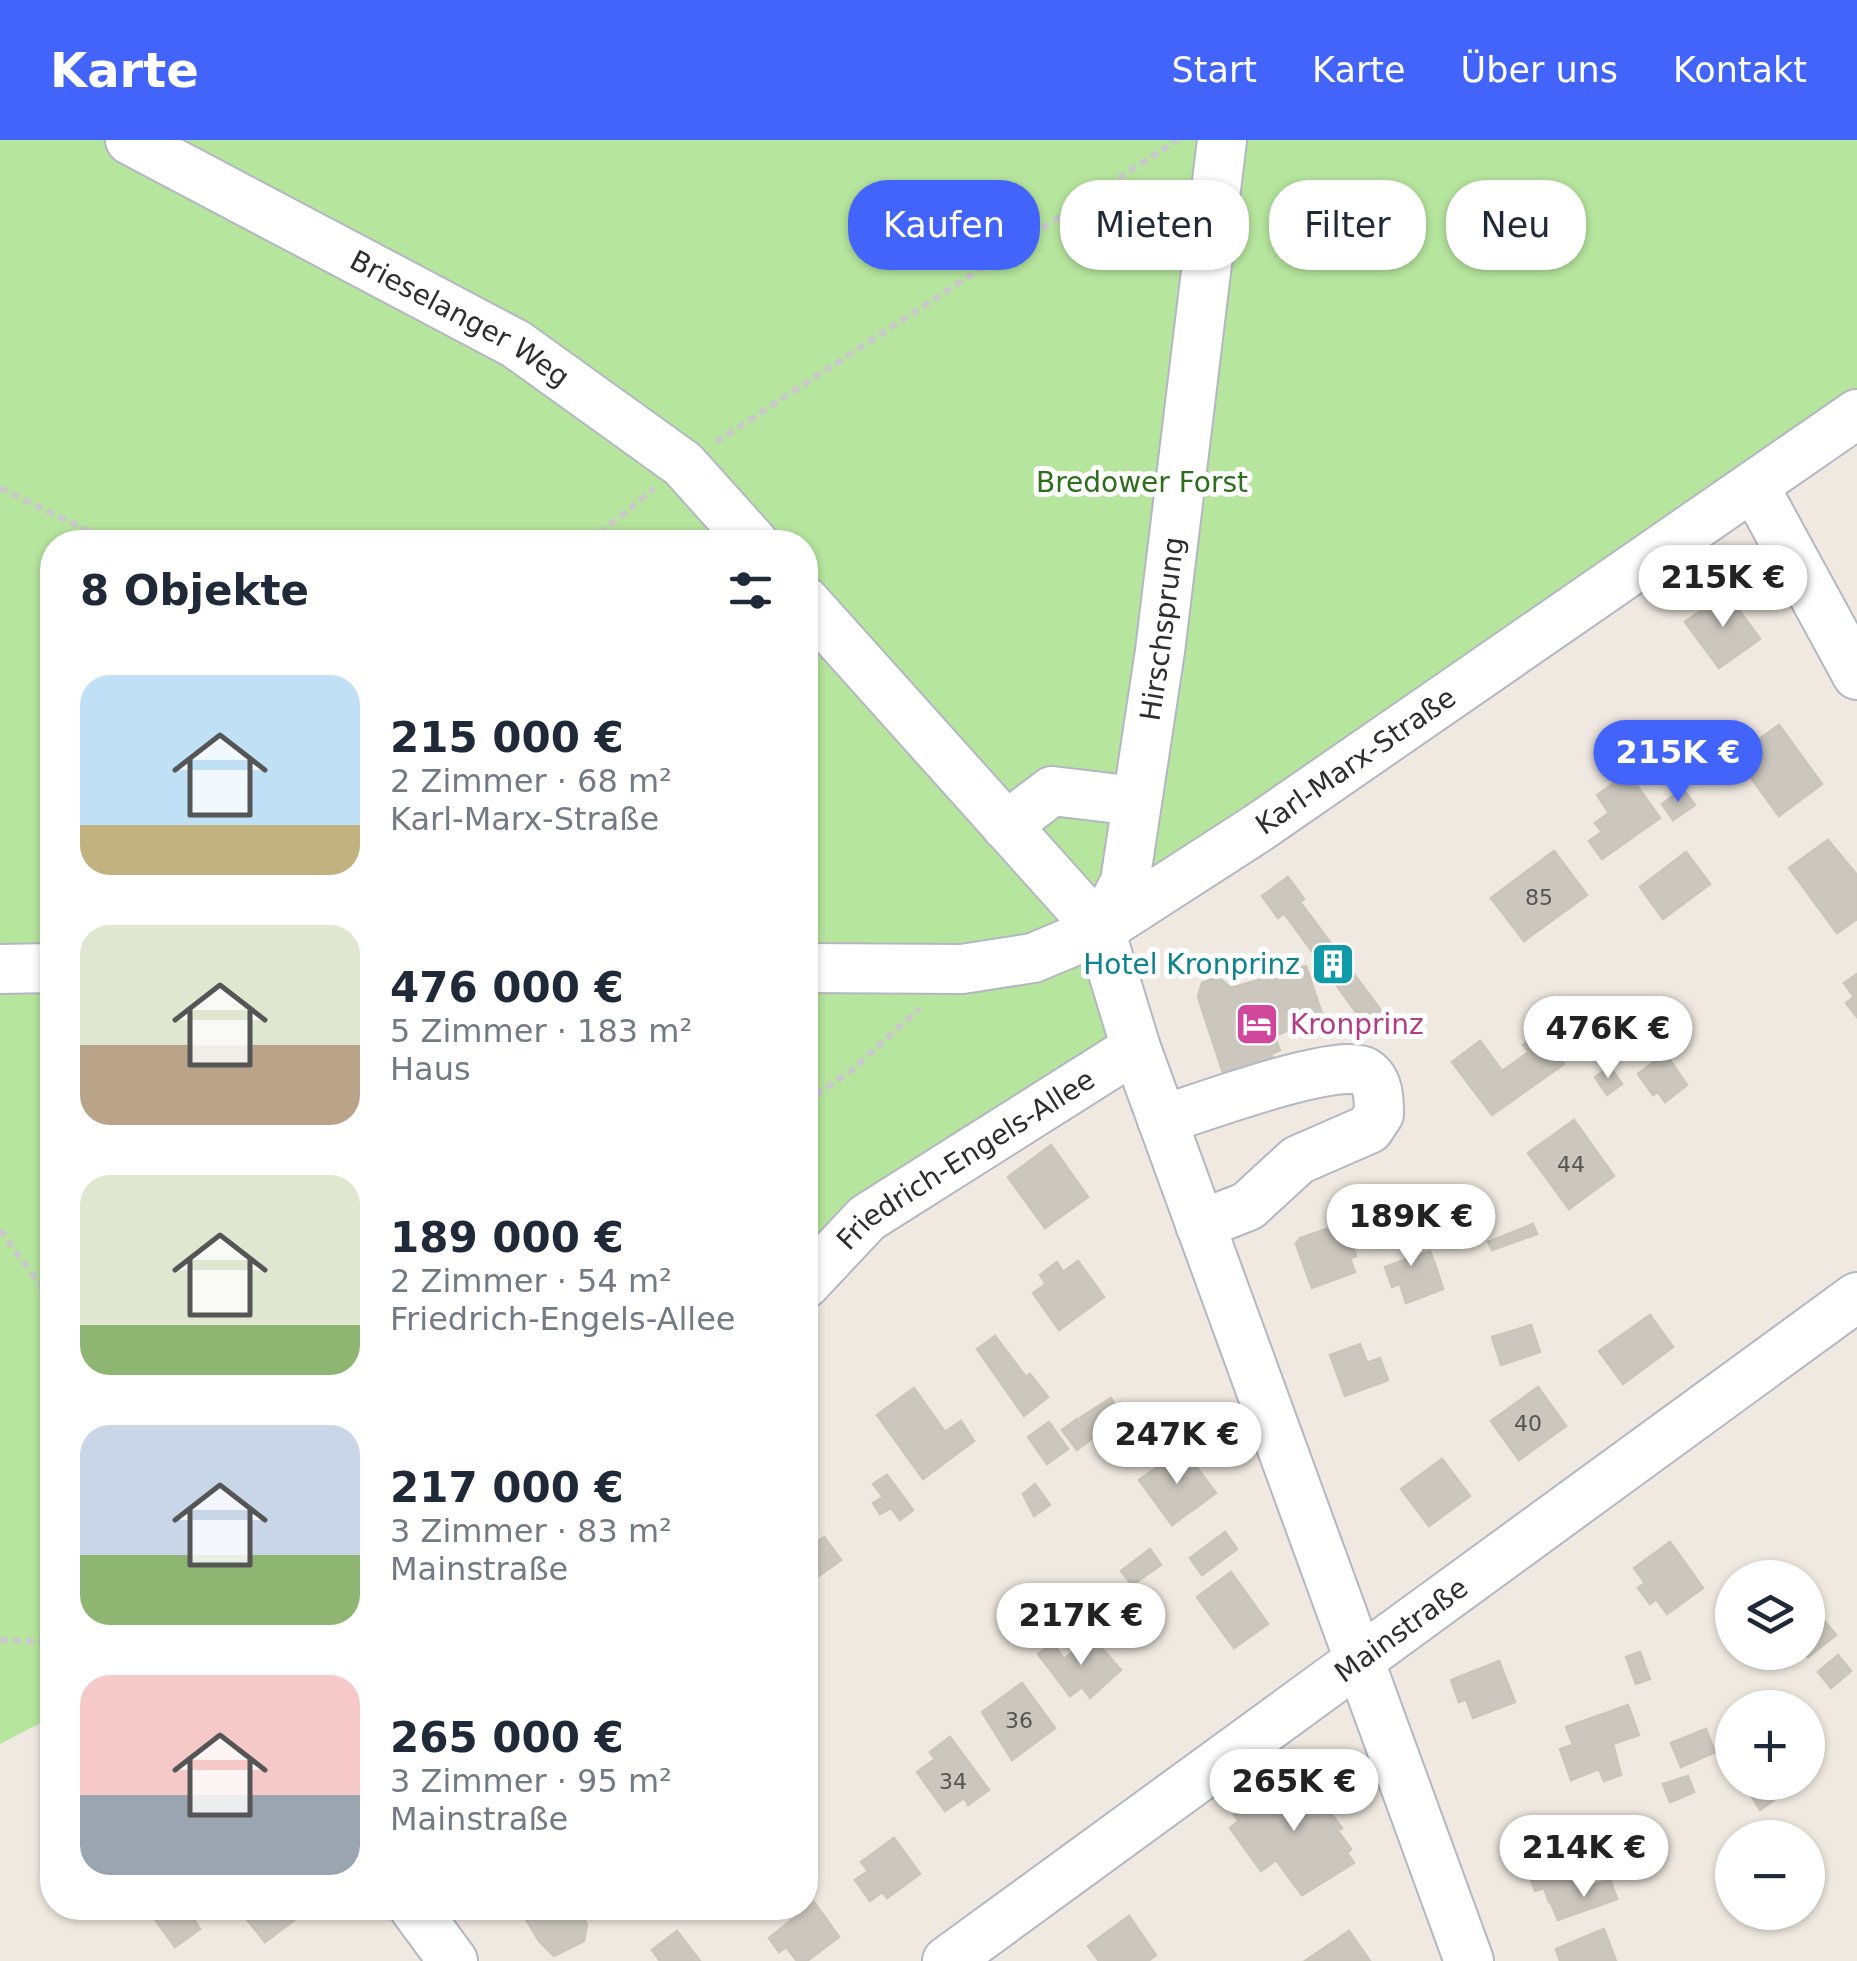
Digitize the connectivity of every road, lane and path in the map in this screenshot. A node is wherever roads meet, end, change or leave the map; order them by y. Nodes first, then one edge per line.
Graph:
1 (130, 140) edge
2 (1177, 140) edge
3 (1222, 140) edge
4 (1857, 414) edge
5 (683, 464) junction
6 (1754, 486) junction
7 (0, 488) edge
8 (87, 530) edge
9 (604, 530) edge
10 (742, 530) edge
11 (818, 615) edge
12 (1857, 675) edge
13 (1136, 801) junction
14 (1006, 826) junction
15 (1100, 930) junction
16 (0, 968) edge
17 (40, 968) edge
18 (818, 968) edge
19 (928, 1000) dead end
20 (1136, 1048) junction
21 (818, 1093) edge
22 (1162, 1120) junction
23 (1200, 1225) junction
24 (0, 1230) edge
25 (818, 1270) edge
26 (40, 1285) edge
27 (1857, 1297) edge
28 (0, 1640) edge
29 (40, 1642) edge
30 (1358, 1660) junction
31 (423, 1920) edge
32 (453, 1961) edge
33 (947, 1961) edge
34 (1469, 1961) edge

1 - 5 street, Brieselanger Weg
2 - 5 path
3 - 13 street, Hirschsprung
4 - 6 street, Karl-Marx-Straße
5 - 9 path
5 - 10 street, Brieselanger Weg
6 - 12 street
6 - 15 street, Karl-Marx-Straße
7 - 8 path
11 - 14 street
13 - 14 street
13 - 15 street, Hirschsprung
14 - 15 street
15 - 18 street, Karl-Marx-Straße
15 - 20 street
16 - 17 street
19 - 21 path
20 - 22 street
20 - 25 street, Friedrich-Engels-Allee
22 - 23 street
22 - 23 street
23 - 30 street
24 - 26 path
27 - 30 street, Mainstraße
28 - 29 path
30 - 33 street, Mainstraße
30 - 34 street
31 - 32 street

